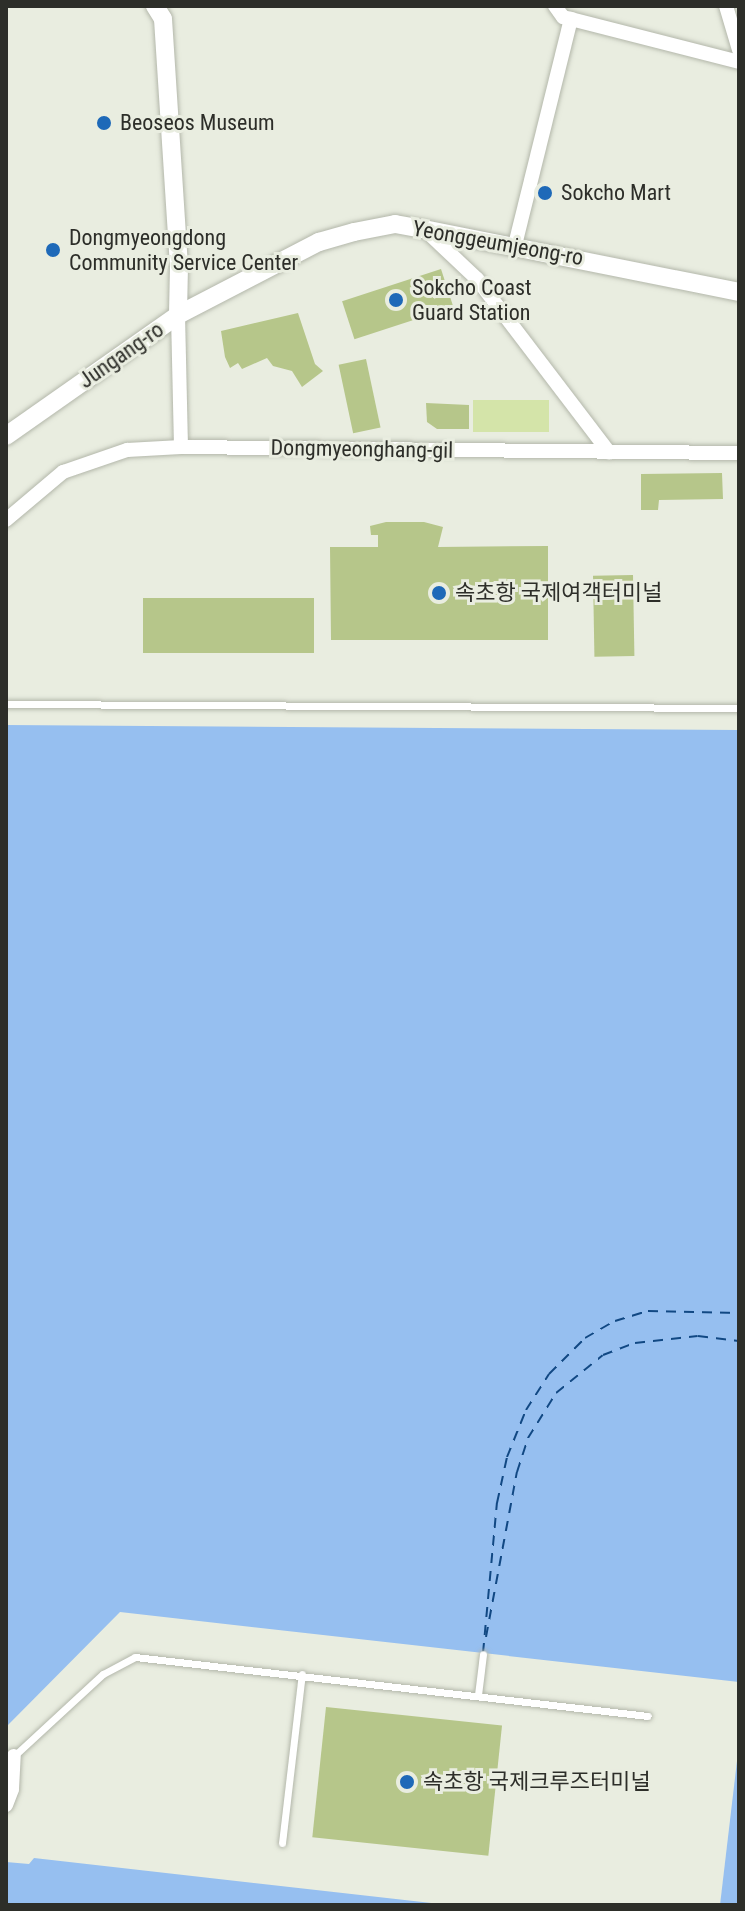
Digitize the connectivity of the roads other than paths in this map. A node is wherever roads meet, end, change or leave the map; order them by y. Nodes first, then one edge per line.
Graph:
1 (155, 6) edge
2 (555, 6) edge
3 (726, 6) edge
4 (571, 19) junction
5 (739, 50) edge
6 (739, 62) edge
7 (424, 229) junction
8 (515, 245) junction
9 (739, 292) edge
10 (178, 315) junction
11 (6, 436) edge
12 (181, 447) junction
13 (609, 452) junction
14 (739, 453) edge
15 (6, 520) edge
16 (6, 704) edge
17 (739, 708) edge
18 (483, 1654) dead end
19 (302, 1674) junction
20 (478, 1695) junction
21 (648, 1716) dead end
22 (10, 1760) edge
23 (6, 1805) edge
24 (282, 1843) dead end

1 - 10 street, Jungang-ro
2 - 4 street
3 - 5 street
4 - 6 street
4 - 8 street
7 - 8 street, Yeonggeumjeong-ro
7 - 10 street, Yeonggeumjeong-ro
7 - 13 street
8 - 9 street, Yeonggeumjeong-ro
10 - 11 street, Jungang-ro
10 - 12 street
12 - 13 street, Dongmyeonghang-gil
12 - 15 street, Dongmyeonghang-gil
13 - 14 street, Dongmyeonghang-gil
16 - 17 lane
18 - 20 lane
19 - 20 lane
19 - 22 lane
19 - 24 lane
20 - 21 lane
22 - 23 street

